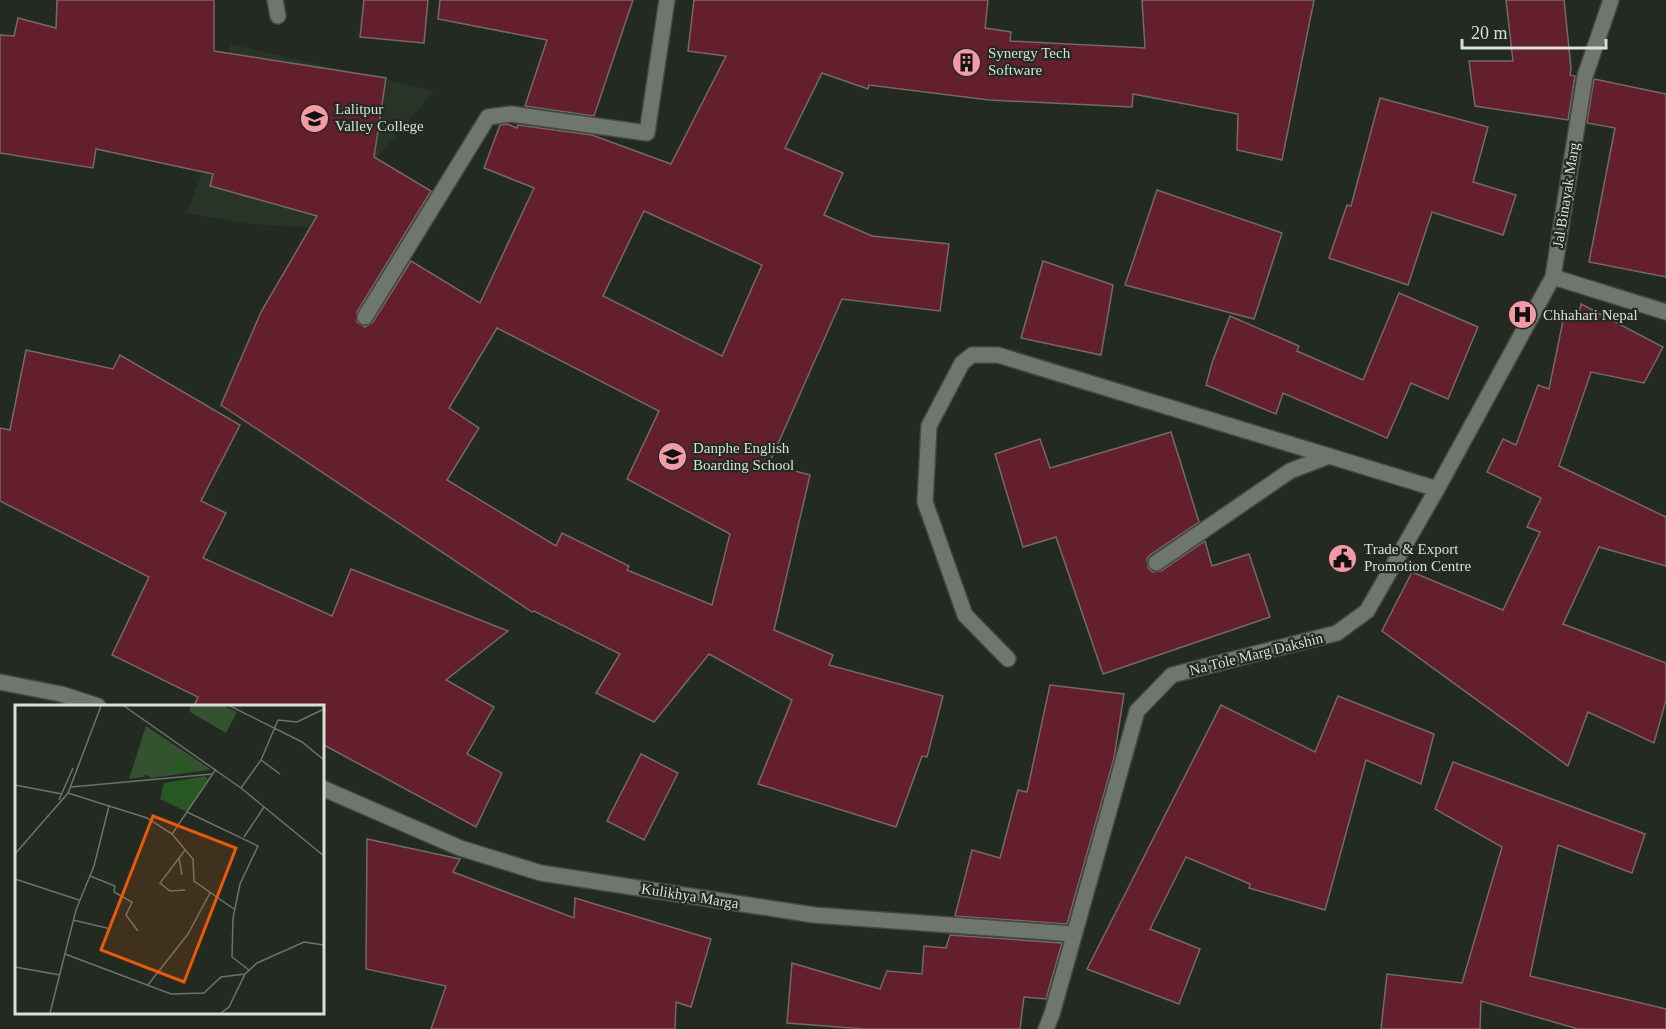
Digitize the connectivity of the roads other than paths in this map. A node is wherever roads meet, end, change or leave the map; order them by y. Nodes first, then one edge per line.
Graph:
1 (275, 0) edge
2 (667, 0) edge
3 (1611, 0) edge
4 (278, 16) dead end
5 (1553, 277) junction
6 (1666, 312) edge
7 (365, 317) dead end
8 (1329, 456) junction
9 (1437, 489) junction
10 (1156, 563) dead end
11 (1008, 659) dead end
12 (0, 682) edge
13 (95, 705) edge
14 (324, 789) edge
15 (1074, 934) junction
16 (1046, 1029) edge

1 - 4 street
2 - 7 street
3 - 5 street, Jal Binayak Marg
5 - 6 street
5 - 9 street, Na Tole Marg Dakshin
8 - 9 street
8 - 10 street
8 - 11 street
9 - 15 street, Na Tole Marg Dakshin
12 - 13 street
14 - 15 street, Kulikhya Marga
15 - 16 street, Na Tole Marg Dakshin

